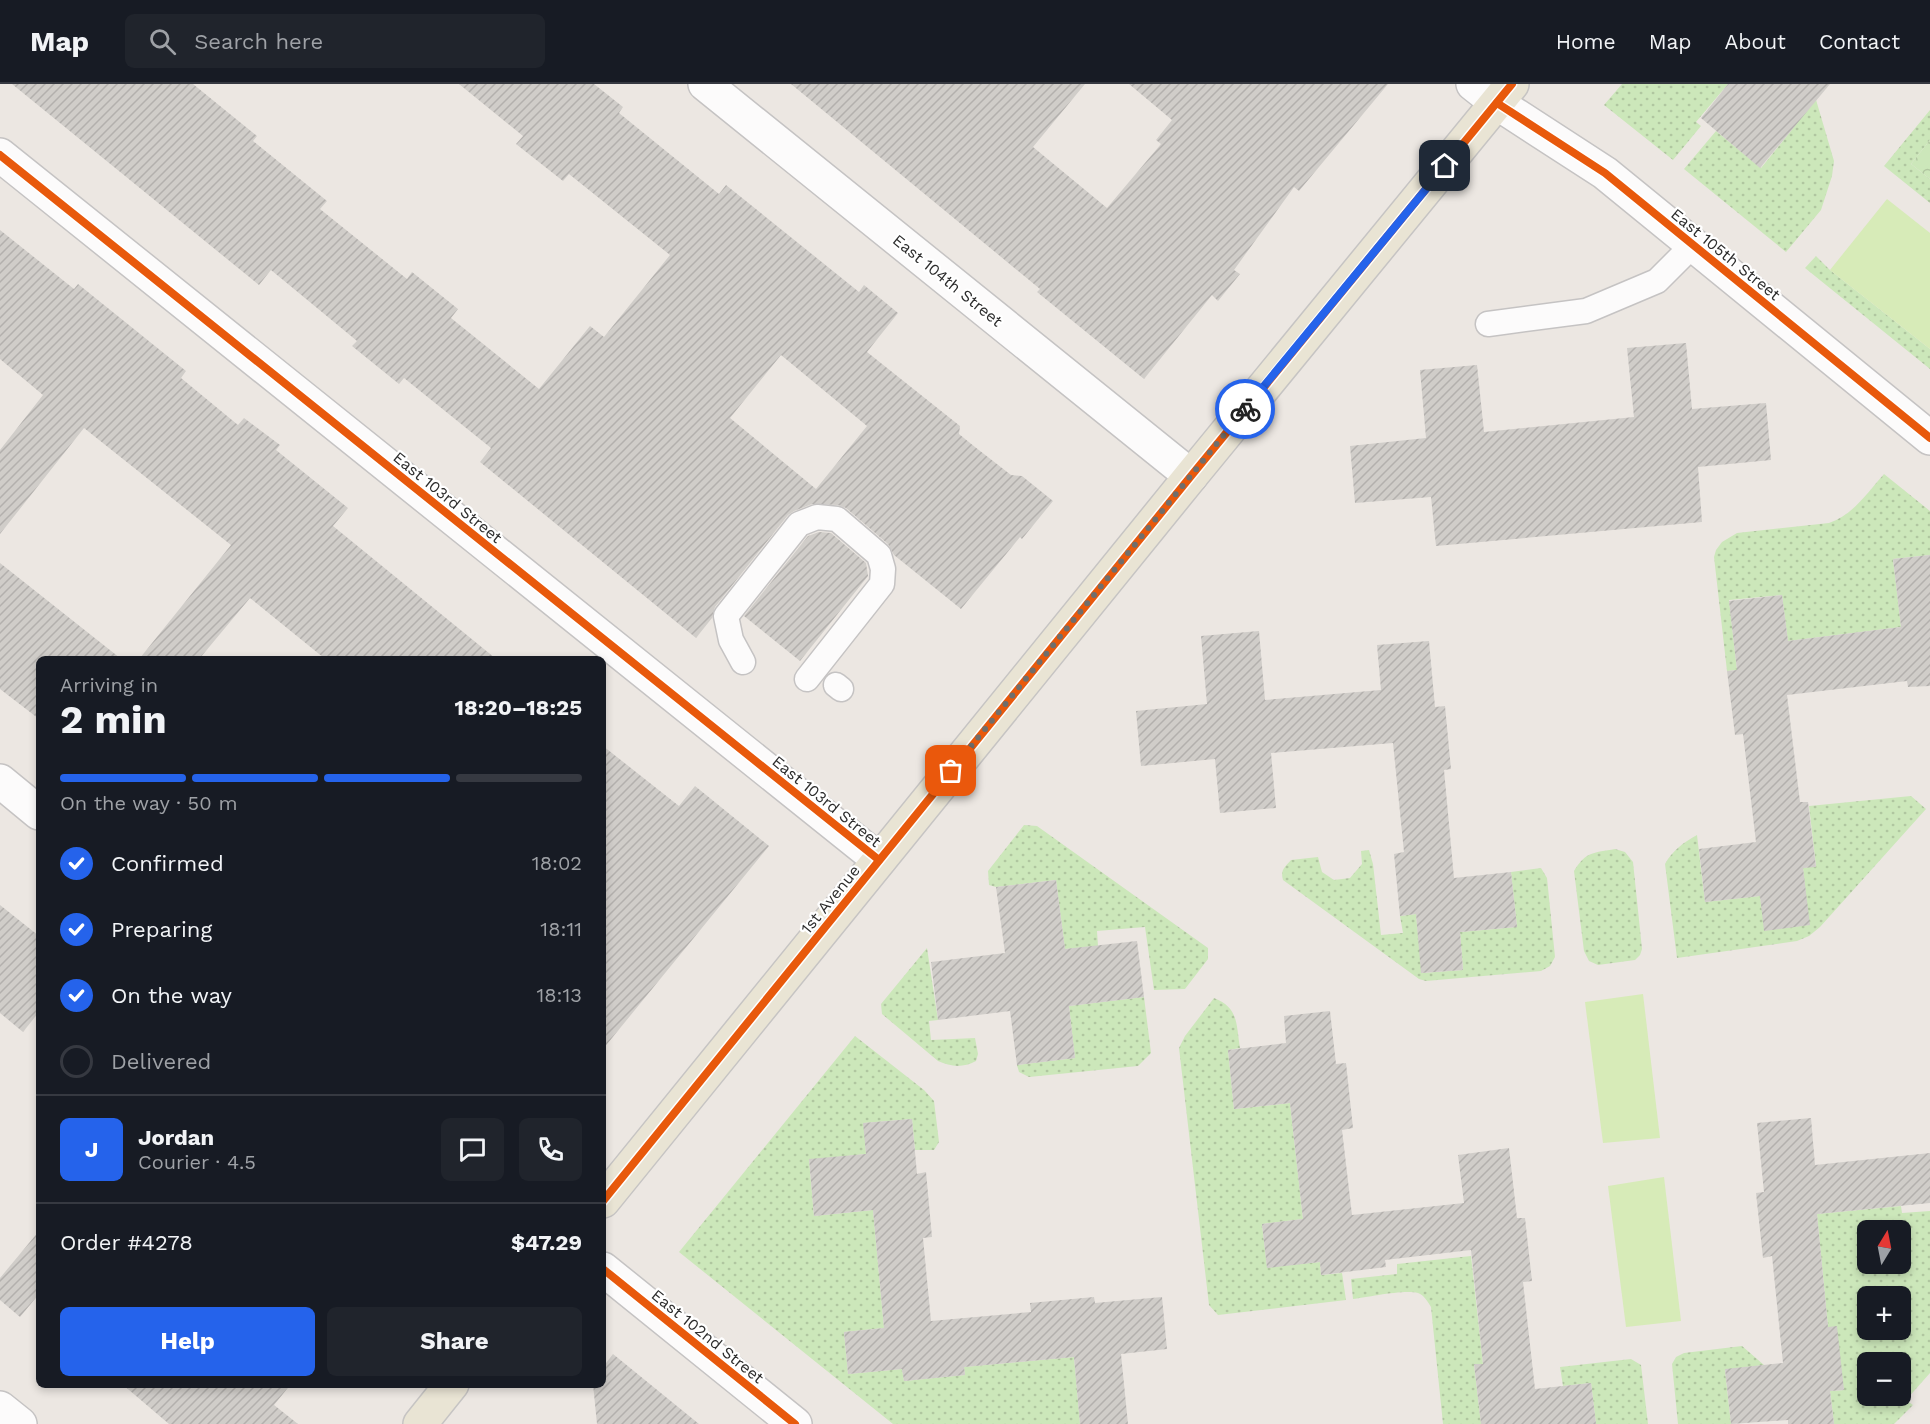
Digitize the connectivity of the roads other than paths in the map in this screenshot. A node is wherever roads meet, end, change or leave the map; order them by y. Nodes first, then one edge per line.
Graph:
1 (705, 84) edge
2 (1494, 90) edge
3 (0, 155) edge
4 (1692, 245) junction
5 (1488, 324) dead end
6 (1930, 438) edge
7 (1191, 476) junction
8 (743, 662) dead end
9 (807, 679) dead end
10 (0, 781) edge
11 (36, 811) edge
12 (879, 860) junction
13 (606, 1198) edge
14 (606, 1271) edge
15 (449, 1388) edge
16 (0, 1408) edge
17 (20, 1424) edge
18 (420, 1424) edge
19 (795, 1424) edge

1 - 7 street, East 104th Street
2 - 4 street, East 105th Street
2 - 7 main road, 1st Avenue
3 - 12 street, East 103rd Street
4 - 5 lane
4 - 6 street, East 105th Street
7 - 12 main road, 1st Avenue
8 - 9 lane
10 - 11 street
12 - 13 main road, 1st Avenue
14 - 19 street, East 102nd Street
15 - 18 main road
16 - 17 street

